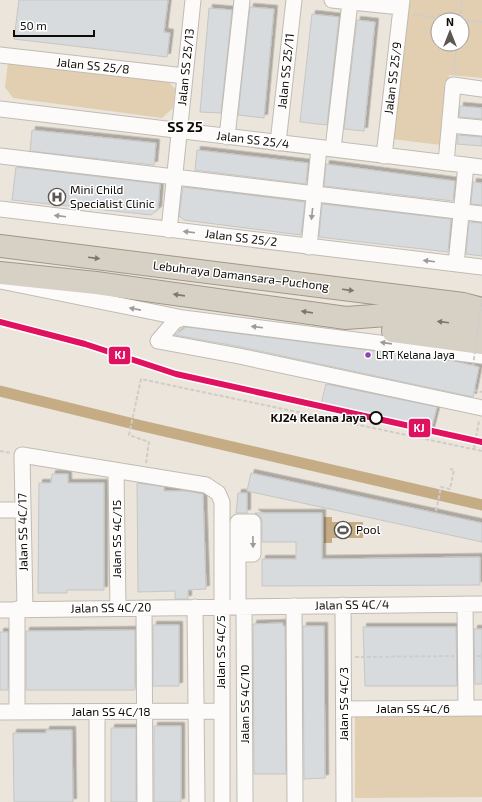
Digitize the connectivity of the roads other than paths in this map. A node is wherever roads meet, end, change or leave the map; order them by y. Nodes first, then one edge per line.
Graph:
1 (193, 0) edge
2 (242, 0) edge
3 (294, 0) edge
4 (332, 0) edge
5 (350, 2) junction
6 (401, 7) edge
7 (0, 55) edge
8 (185, 76) junction
9 (482, 89) edge
10 (0, 109) edge
11 (450, 125) junction
12 (482, 128) edge
13 (180, 131) junction
14 (227, 136) junction
15 (278, 143) junction
16 (326, 148) junction
17 (0, 156) edge
18 (384, 156) junction
19 (446, 163) junction
20 (466, 165) junction
21 (482, 167) edge
22 (175, 177) junction
23 (314, 194) junction
24 (0, 209) edge
25 (461, 212) junction
26 (482, 214) edge
27 (169, 230) junction
28 (0, 246) edge
29 (309, 247) junction
30 (456, 264) junction
31 (482, 266) edge
32 (0, 273) edge
33 (0, 281) edge
34 (477, 304) edge
35 (183, 318) junction
36 (346, 318) junction
37 (482, 326) edge
38 (482, 343) edge
39 (478, 361) edge
40 (481, 408) edge
41 (117, 477) junction
42 (0, 510) edge
43 (22, 510) junction
44 (238, 554) dead end
45 (465, 604) junction
46 (482, 604) edge
47 (343, 605) junction
48 (294, 606) junction
49 (195, 607) junction
50 (221, 607) junction
51 (241, 607) junction
52 (118, 608) junction
53 (144, 608) junction
54 (21, 609) junction
55 (0, 610) edge
56 (466, 708) junction
57 (482, 708) edge
58 (344, 709) junction
59 (221, 711) junction
60 (0, 712) edge
61 (17, 712) junction
62 (97, 712) junction
63 (145, 712) junction
64 (196, 712) junction
65 (97, 802) edge
66 (145, 802) edge
67 (197, 802) edge
68 (222, 802) edge
69 (245, 802) edge
70 (295, 802) edge
71 (344, 802) edge

1 - 8 street, Jalan SS 25/13
2 - 14 street
3 - 15 street, Jalan SS 25/11
4 - 5 street
5 - 6 street
5 - 16 street
6 - 18 street, Jalan SS 25/9
7 - 8 street, Jalan SS 25/8
8 - 13 street, Jalan SS 25/13
9 - 11 street
10 - 13 street, Jalan SS 25/4
11 - 12 street
11 - 19 street
13 - 14 street, Jalan SS 25/4
13 - 22 street, Jalan SS 25/13
14 - 15 street, Jalan SS 25/4
15 - 16 street, Jalan SS 25/4
16 - 18 street, Jalan SS 25/4
16 - 23 street
17 - 22 street
18 - 19 street, Jalan SS 25/4
19 - 20 street, Jalan SS 25/4
20 - 21 street, Jalan SS 25/4
20 - 25 street
22 - 23 street
22 - 27 street, Jalan SS 25/13
23 - 25 street
23 -> 29 street
27 -> 24 street, Jalan SS 25/2
25 - 26 street
25 - 30 street
29 -> 27 street, Jalan SS 25/2
28 -> 34 highway, Lebuhraya Damansara–Puchong
30 -> 29 street, Jalan SS 25/2
30 - 31 street, Jalan SS 25/2
36 -> 32 highway
35 -> 33 street
39 -> 35 street
35 - 40 street
37 -> 36 highway
36 - 38 highway
41 - 43 street, Jalan SS 4C/17
41 - 50 street, Jalan SS 4C/5
41 - 52 street, Jalan SS 4C/15
42 - 43 street
43 - 54 street, Jalan SS 4C/17
44 - 51 street, Jalan SS 4C/10
45 - 46 street, Jalan SS 4C/4
45 - 47 street, Jalan SS 4C/4
45 - 56 street
47 - 48 street, Jalan SS 4C/4
47 - 58 street, Jalan SS 4C/3
48 - 51 street, Jalan SS 4C/4
48 - 70 street
49 - 50 street, Jalan SS 4C/20
49 - 53 street, Jalan SS 4C/20
49 - 64 street
50 - 51 street, Jalan SS 4C/4
50 - 59 street, Jalan SS 4C/5
51 - 69 street, Jalan SS 4C/10
52 - 53 street, Jalan SS 4C/20
52 - 54 street, Jalan SS 4C/20
53 - 63 street
54 - 55 street, Jalan SS 4C/20
54 - 61 street, Jalan SS 4C/17
56 - 57 street, Jalan SS 4C/6
56 - 58 street, Jalan SS 4C/6
58 - 71 street, Jalan SS 4C/3
59 - 64 street, Jalan SS 4C/18
59 - 68 street, Jalan SS 4C/5
60 - 61 street, Jalan SS 4C/18
61 - 62 street, Jalan SS 4C/18
62 - 63 street, Jalan SS 4C/18
62 - 65 street
63 - 64 street, Jalan SS 4C/18
63 - 66 street
64 - 67 street

